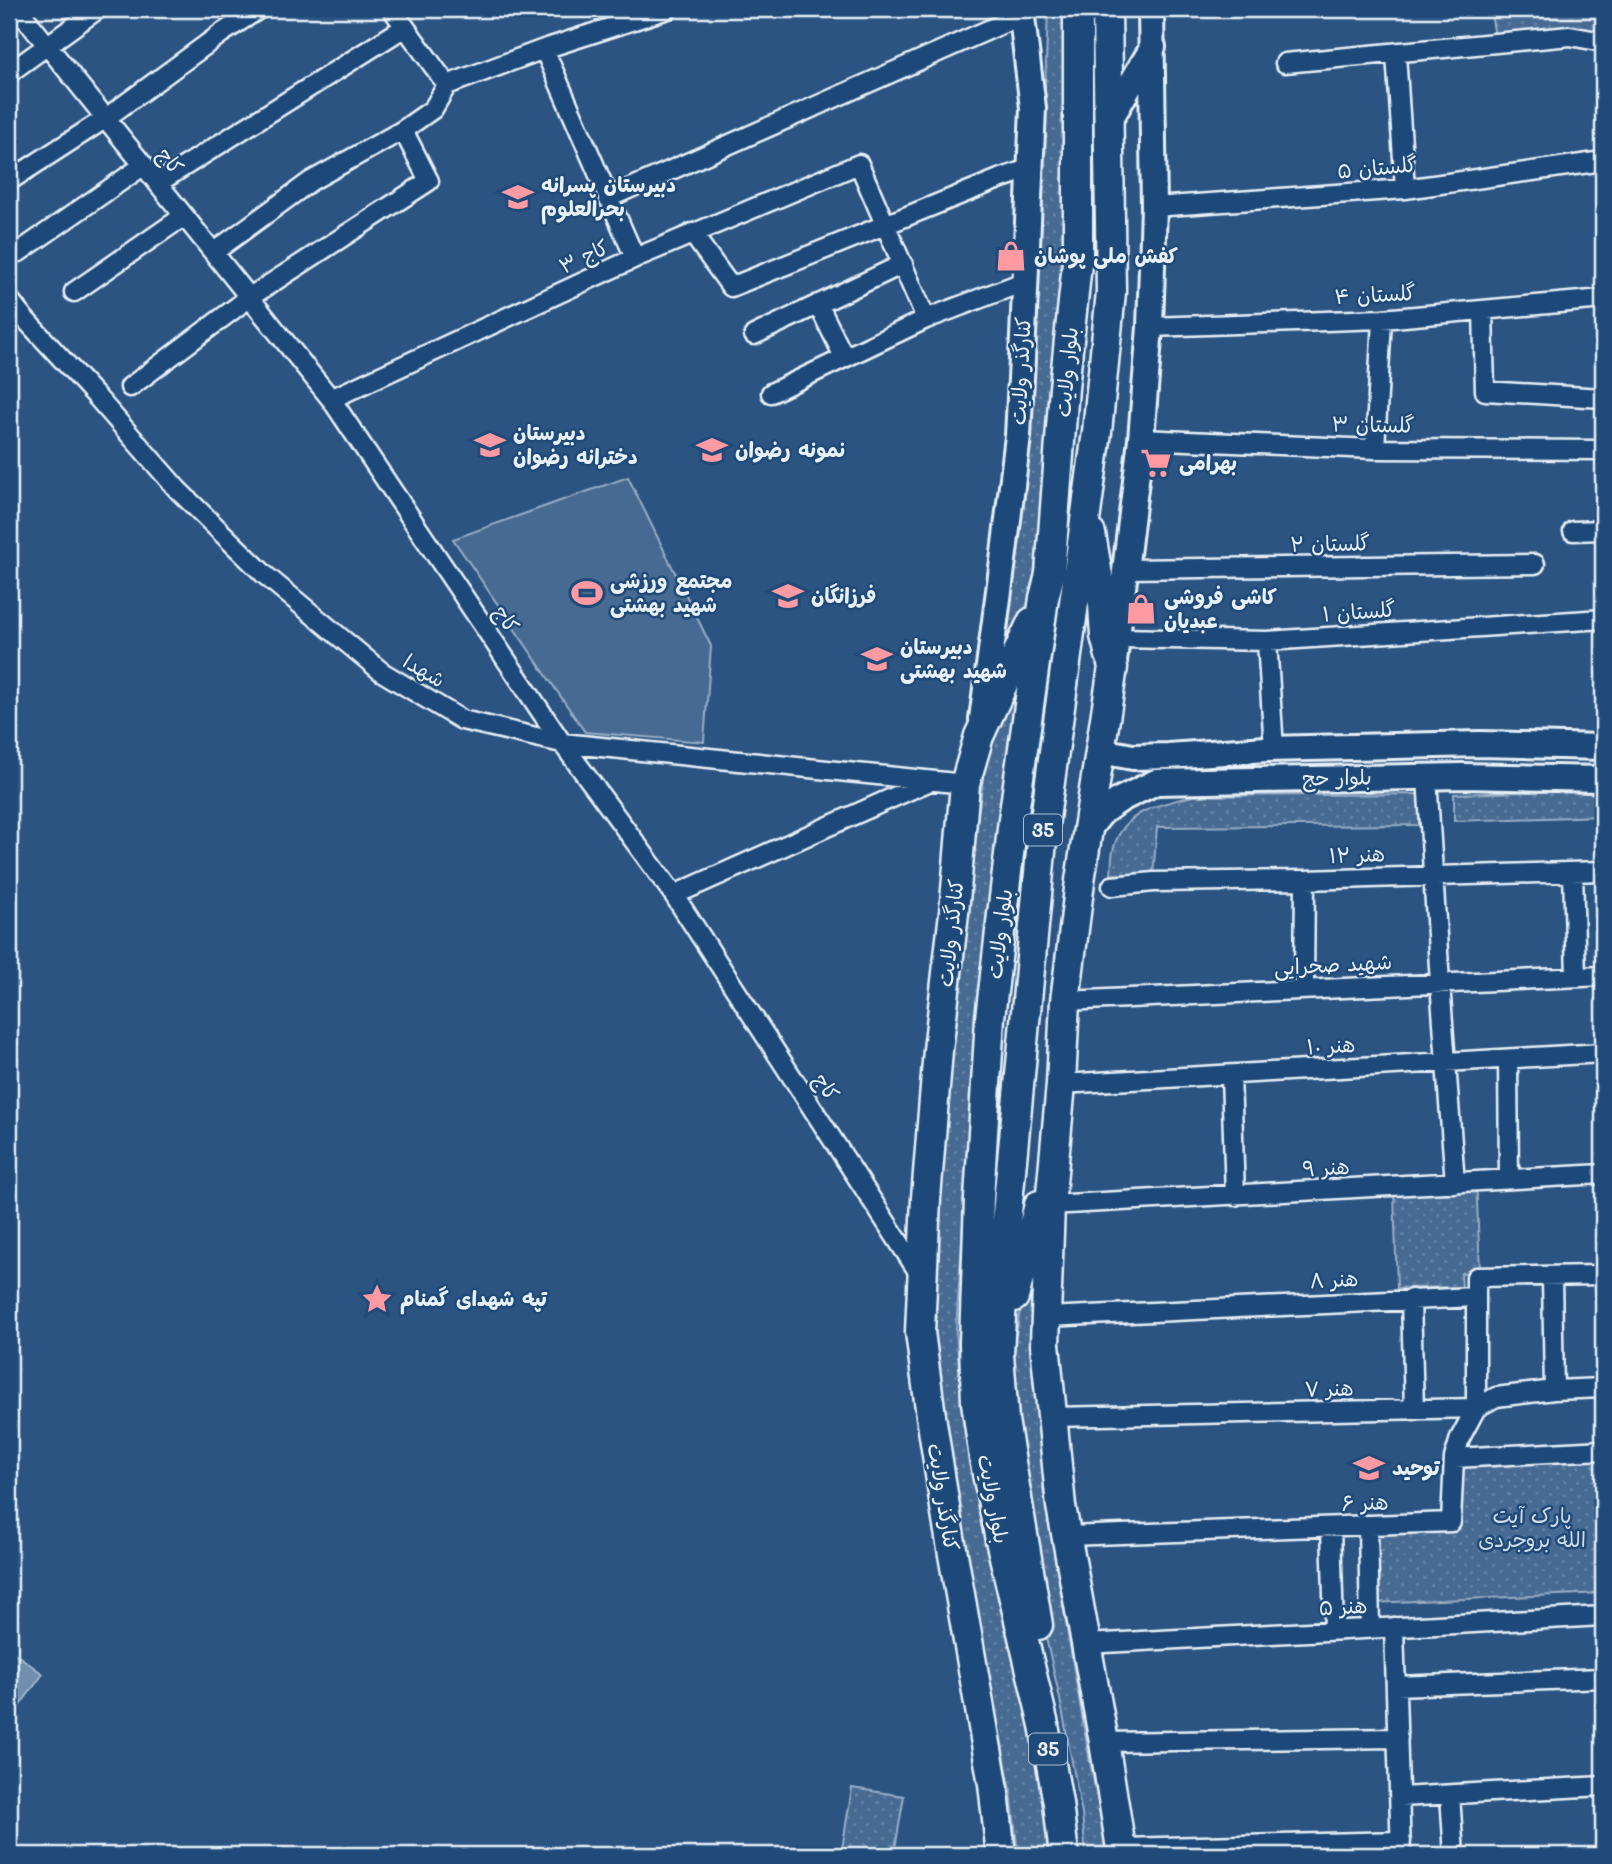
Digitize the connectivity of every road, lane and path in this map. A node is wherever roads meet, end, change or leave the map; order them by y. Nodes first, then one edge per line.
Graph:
1 (18, 9) edge
2 (98, 9) edge
3 (259, 9) edge
4 (392, 9) edge
5 (668, 9) edge
6 (1078, 9) edge
7 (1107, 9) edge
8 (1151, 9) edge
9 (1021, 12) edge
10 (405, 27) junction
11 (1603, 43) edge
12 (48, 45) junction
13 (1153, 47) junction
14 (544, 49) junction
15 (1396, 54) junction
16 (1285, 63) dead end
17 (9, 73) edge
18 (447, 85) junction
19 (106, 118) junction
20 (1109, 121) junction
21 (403, 130) junction
22 (1603, 161) edge
23 (144, 165) junction
24 (1031, 168) junction
25 (9, 181) edge
26 (159, 183) junction
27 (1405, 189) junction
28 (608, 198) junction
29 (1154, 207) junction
30 (184, 216) junction
31 (886, 224) junction
32 (692, 233) junction
33 (19, 252) dead end
34 (214, 252) junction
35 (1078, 254) junction
36 (635, 258) junction
37 (903, 264) junction
38 (1026, 281) junction
39 (74, 292) dead end
40 (1111, 292) junction
41 (250, 297) junction
42 (9, 299) edge
43 (1603, 299) edge
44 (818, 304) junction
45 (1483, 310) junction
46 (926, 319) junction
47 (1382, 319) junction
48 (1150, 327) junction
49 (754, 335) dead end
50 (844, 357) junction
51 (130, 387) dead end
52 (1065, 388) junction
53 (771, 393) dead end
54 (1603, 398) edge
55 (331, 399) junction
56 (1097, 432) junction
57 (1141, 439) junction
58 (1376, 449) junction
59 (1603, 450) edge
60 (1087, 511) junction
61 (1603, 530) edge
62 (1573, 531) dead end
63 (1535, 564) dead end
64 (1126, 569) junction
65 (1044, 598) junction
66 (1603, 619) edge
67 (1118, 638) junction
68 (1267, 641) junction
69 (1113, 667) junction
70 (979, 736) junction
71 (562, 743) junction
72 (1603, 747) edge
73 (1274, 749) junction
74 (1100, 751) junction
75 (1168, 757) junction
76 (1427, 777) junction
77 (1603, 779) edge
78 (931, 780) junction
79 (1167, 782) junction
80 (965, 784) junction
81 (1087, 831) junction
82 (1573, 872) junction
83 (1603, 872) edge
84 (1433, 875) junction
85 (1305, 880) junction
86 (1112, 887) dead end
87 (674, 895) junction
88 (1603, 975) edge
89 (1576, 977) junction
90 (1440, 983) junction
91 (1304, 989) junction
92 (1066, 1000) junction
93 (1603, 1053) edge
94 (1507, 1059) junction
95 (1446, 1062) junction
96 (1231, 1075) junction
97 (1061, 1084) junction
98 (1054, 1172) junction
99 (1603, 1174) edge
100 (1509, 1180) junction
101 (1455, 1183) junction
102 (1235, 1196) junction
103 (1051, 1205) junction
104 (1603, 1275) edge
105 (1552, 1277) junction
106 (923, 1279) junction
107 (1475, 1297) junction
108 (1411, 1299) junction
109 (1047, 1317) junction
110 (999, 1354) junction
111 (1603, 1388) edge
112 (1554, 1390) junction
113 (1476, 1408) junction
114 (1414, 1410) junction
115 (1052, 1417) junction
116 (1603, 1450) edge
117 (1454, 1458) junction
118 (1368, 1525) junction
119 (1331, 1527) junction
120 (1066, 1536) junction
121 (1603, 1616) edge
122 (1394, 1627) junction
123 (1370, 1628) junction
124 (1334, 1630) junction
125 (1086, 1644) junction
126 (1603, 1678) edge
127 (1396, 1686) junction
128 (1398, 1738) junction
129 (1104, 1742) junction
130 (1603, 1786) edge
131 (1450, 1795) junction
132 (1399, 1797) junction
133 (1401, 1848) edge
134 (1121, 1852) edge
135 (1001, 1855) edge
136 (1064, 1855) edge
137 (1079, 1855) edge
138 (1454, 1855) edge

1 - 12 street, کاج
2 - 12 street
3 - 19 street
4 - 10 street
5 - 14 street
6 - 35 main road, بلوار ولایت / 35
7 - 20 main road, بلوار ولایت / 35
8 - 13 main road
9 - 24 main road, کنارگذر ولایت
9 - 28 street
10 - 18 street
10 - 26 street
11 - 15 street
12 - 17 street
12 - 19 street, کاج
13 - 20 main road
13 - 29 main road
14 - 18 street
14 - 28 street
15 - 16 street
15 - 27 street
18 - 21 street
19 - 23 street, کاج
19 - 25 street
20 - 40 main road, بلوار ولایت / 35
21 - 34 street
21 - 41 street
22 - 27 street, گلستان ۵
23 - 26 street, کاج
23 - 33 street
24 - 31 street
24 - 38 main road, کنارگذر ولایت
26 - 30 street, کاج
27 - 29 street, گلستان ۵
28 - 36 street
29 - 48 main road
30 - 34 street, کاج
30 - 39 street
31 - 32 street
31 - 32 street, کاج ۳
31 - 37 street
32 - 36 street, کاج ۳
34 - 41 street, کاج
35 - 40 main road
35 - 52 main road, بلوار ولایت / 35
36 - 55 street, کاج ۳
37 - 44 street
37 - 46 street
38 - 46 street
38 - 70 main road, کنارگذر ولایت
40 - 56 main road, بلوار ولایت / 35
41 - 51 street
41 - 55 street, کاج
42 - 71 street, شهدا
43 - 45 street, گلستان ۴
44 - 49 street
44 - 50 street
45 - 47 street, گلستان ۴
45 - 54 street
46 - 50 street
47 - 48 street, گلستان ۴
47 - 58 street
48 - 57 main road
50 - 53 street
52 - 56 main road
52 - 65 main road, بلوار ولایت / 35
55 - 71 street, کاج
56 - 60 main road, بلوار ولایت / 35
57 - 58 street, گلستان ۳
57 - 64 main road
58 - 59 street, گلستان ۳
60 - 69 main road
60 - 110 main road, بلوار ولایت / 35
61 - 62 street
63 - 64 street, گلستان ۲
64 - 67 main road
65 - 70 main road
65 - 136 main road, بلوار ولایت / 35
66 - 68 street, گلستان ۱
67 - 68 street, گلستان ۱
67 - 69 main road
68 - 73 street
69 - 74 main road
70 - 80 main road, کنارگذر ولایت
71 - 78 street, شهدا
71 - 87 street, کاج
72 - 73 main road, بلوار حج
73 - 75 main road, بلوار حج
74 - 75 main road, بلوار حج
74 - 81 main road
75 - 79 main road
76 - 77 main road, بلوار حج
76 - 79 main road, بلوار حج
76 - 84 street
78 - 80 street, شهدا
78 - 87 street
79 - 81 main road, بلوار حج
80 - 106 main road, کنارگذر ولایت
81 - 92 main road
82 - 83 street, هنر ۱۲
82 - 84 street, هنر ۱۲
82 - 89 street
84 - 85 street, هنر ۱۲
84 - 90 street
85 - 86 street, هنر ۱۲
85 - 91 street
87 - 106 street, کاج
88 - 89 street, شهید صحرایی
89 - 90 street, شهید صحرایی
90 - 91 street, شهید صحرایی
90 - 95 street
91 - 92 street, شهید صحرایی
92 - 97 main road
93 - 94 street, هنر ۱۰
94 - 95 street, هنر ۱۰
94 - 100 street
95 - 96 street, هنر ۱۰
95 - 101 street
96 - 97 street, هنر ۱۰
96 - 102 street
97 - 98 main road
98 - 103 main road
98 - 110 main road
99 - 100 street, هنر ۹
100 - 101 street, هنر ۹
101 - 102 street, هنر ۹
102 - 103 street, هنر ۹
103 - 109 main road
104 - 105 street
105 - 107 street
105 - 112 street
106 - 135 main road, کنارگذر ولایت
107 - 108 street, هنر ۸
107 - 113 street
108 - 109 street, هنر ۸
108 - 114 street
109 - 115 main road
110 - 137 main road, بلوار ولایت / 35
111 - 112 street, هنر ۷
112 - 113 street, هنر ۷
113 - 114 street, هنر ۷
113 - 117 street
114 - 115 street, هنر ۷
115 - 120 main road
116 - 117 street
117 - 118 street, هنر ۶
118 - 119 street, هنر ۶
118 - 123 street
119 - 120 street, هنر ۶
119 - 124 street
120 - 125 main road
121 - 122 street, هنر ۵
122 - 123 street, هنر ۵
122 - 127 street
123 - 124 street, هنر ۵
124 - 125 street, هنر ۵
125 - 129 main road
126 - 127 street
127 - 128 street
128 - 129 street
128 - 132 street
129 - 134 main road
130 - 131 street
131 - 132 street
131 - 138 street
132 - 133 street
133 - 134 street

